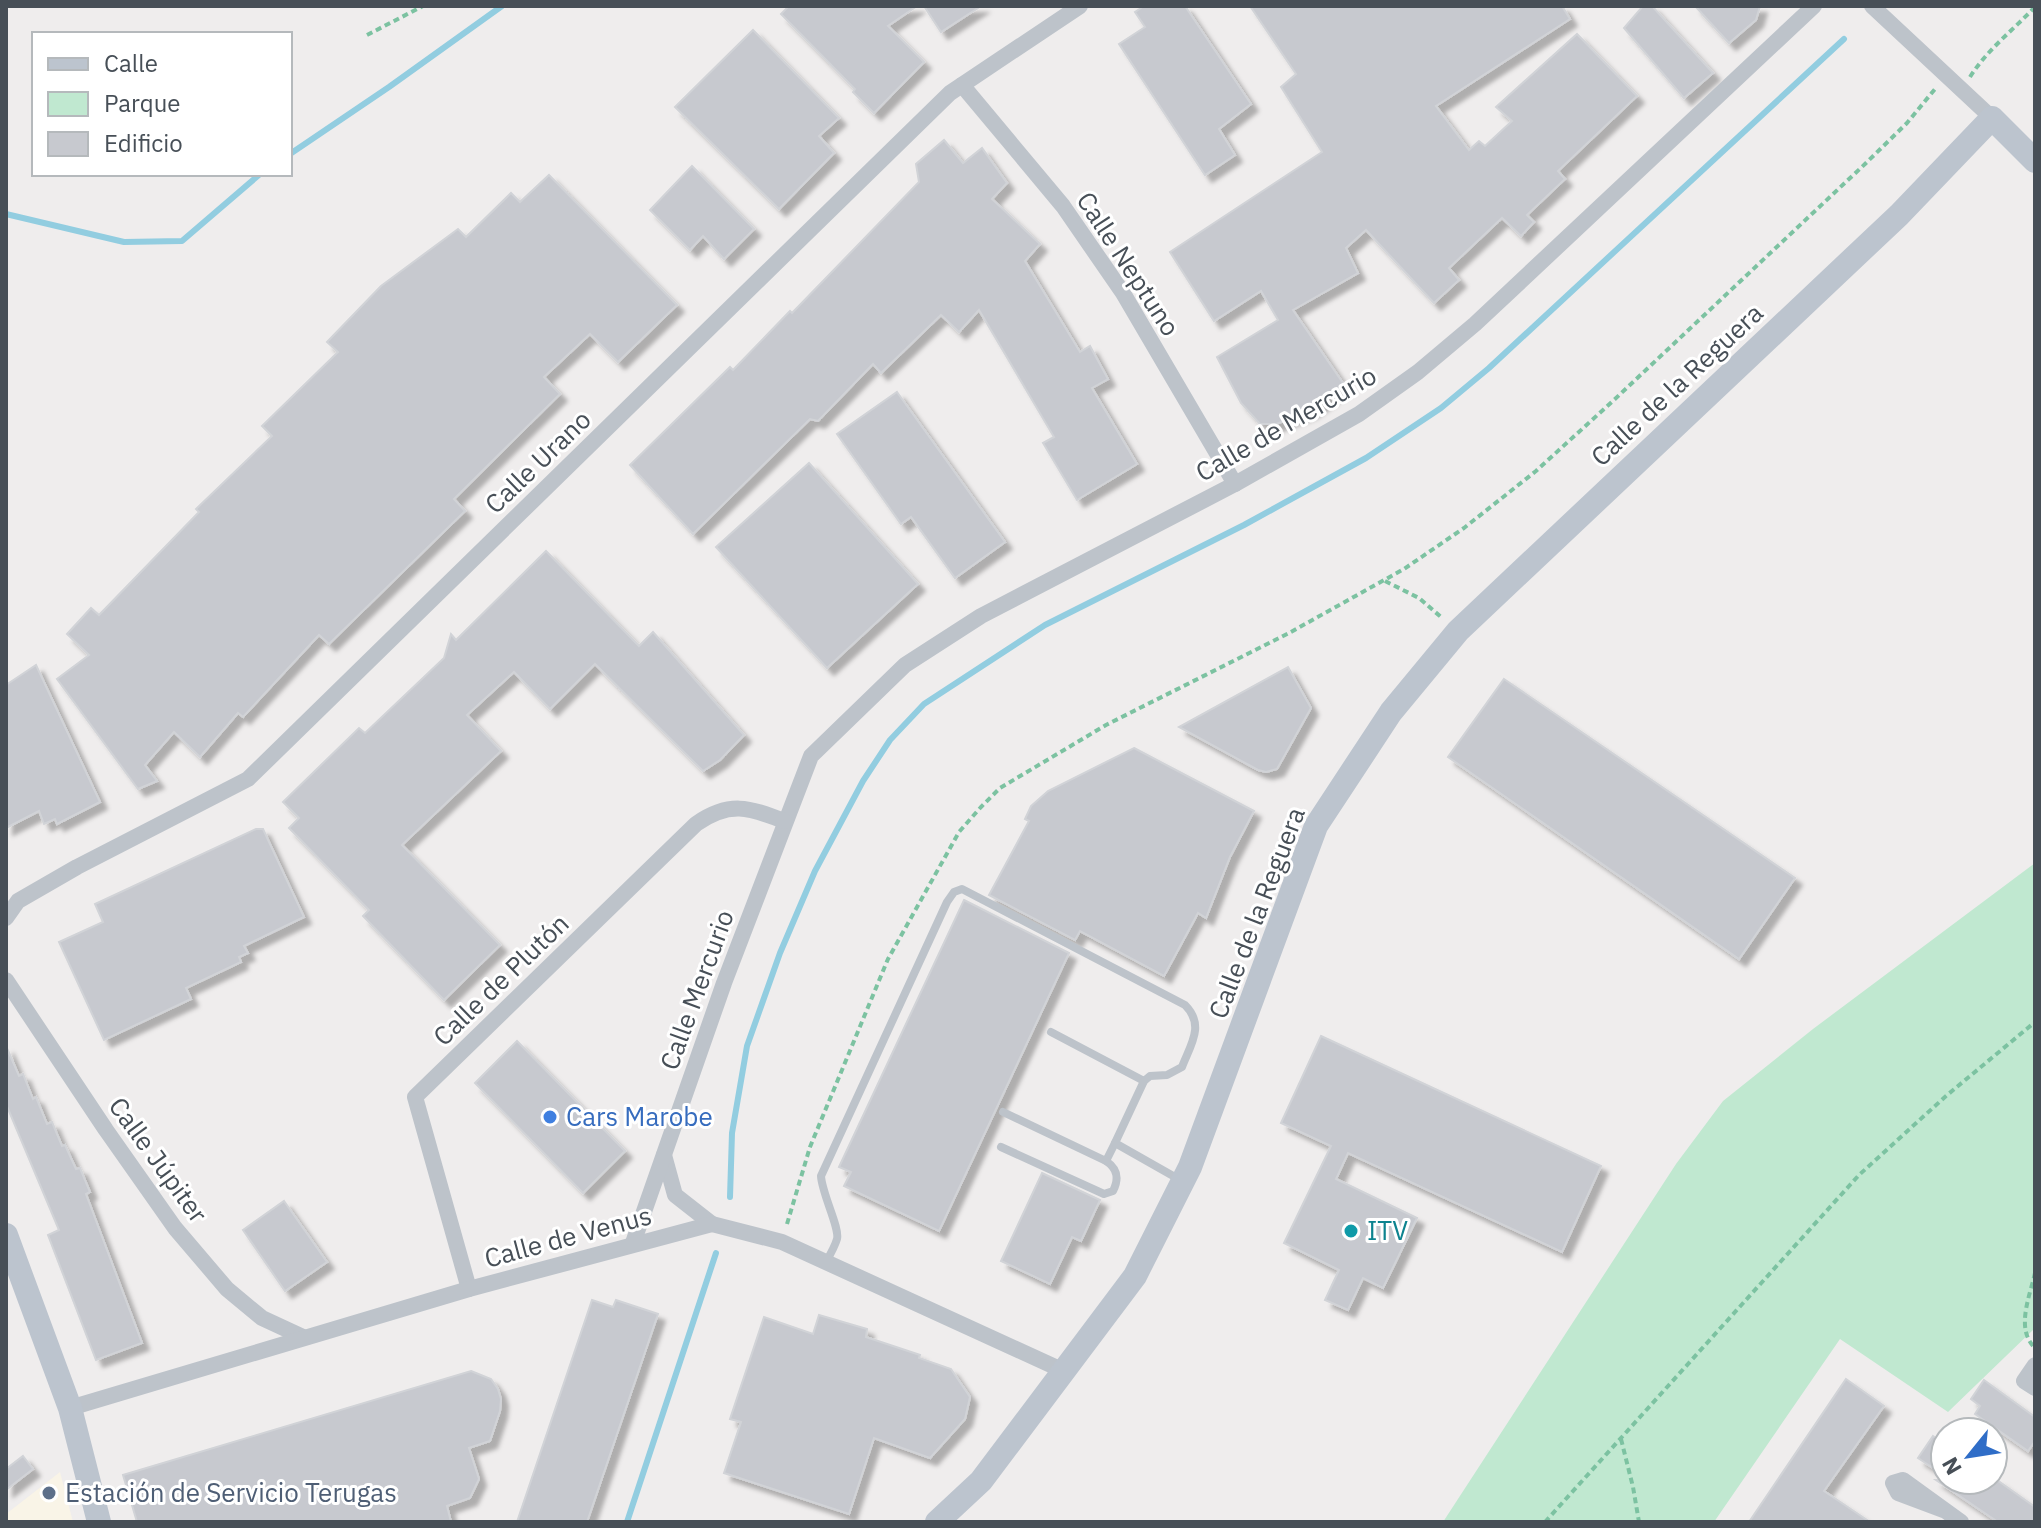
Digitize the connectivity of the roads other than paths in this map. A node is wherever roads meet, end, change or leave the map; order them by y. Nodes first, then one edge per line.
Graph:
1 (1080, 6) edge
2 (1814, 6) edge
3 (1872, 6) edge
4 (962, 85) junction
5 (1992, 118) junction
6 (2035, 161) edge
7 (1235, 484) junction
8 (811, 756) joint
9 (784, 821) junction
10 (6, 918) edge
11 (6, 980) edge
12 (1051, 1032) dead end
13 (1144, 1081) junction
14 (1003, 1112) dead end
15 (1115, 1143) junction
16 (1001, 1147) dead end
17 (664, 1155) junction
18 (1106, 1161) junction
19 (1183, 1181) junction
20 (712, 1224) junction
21 (6, 1235) edge
22 (633, 1243) junction
23 (826, 1262) junction
24 (469, 1289) junction
25 (303, 1337) junction
26 (2035, 1365) edge
27 (1064, 1371) junction
28 (2035, 1388) edge
29 (70, 1408) junction
30 (1946, 1511) dead end
31 (99, 1522) edge
32 (937, 1522) edge
33 (1961, 1522) edge

1 - 4 street, Calle Urano
2 - 7 street, Calle de Mercurio
3 - 5 street
4 - 7 street, Calle Neptuno
4 - 10 street, Calle Urano
5 - 6 street
5 - 19 street, Calle de la Reguera
7 - 8 street, Calle de Mercurio
8 - 9 street, Calle Mercurio
9 - 17 street, Calle Mercurio
9 - 24 street, Calle de Plutón
11 - 25 street, Calle Júpiter
12 - 13 lane
13 - 15 lane
13 - 23 lane
14 - 18 lane
15 - 18 lane
15 - 19 lane
16 - 18 lane
17 - 20 street
17 - 22 street, Calle Mercurio
19 - 27 street, Calle de la Reguera
20 - 22 street, Calle de Venus
20 - 23 street, Calle de Venus
21 - 29 street
22 - 24 street, Calle de Venus
23 - 27 street, Calle de Venus
24 - 25 street, Calle de Venus
25 - 29 street, Calle de Venus
26 - 28 street
27 - 32 street, Calle de la Reguera
29 - 31 street
30 - 33 street

